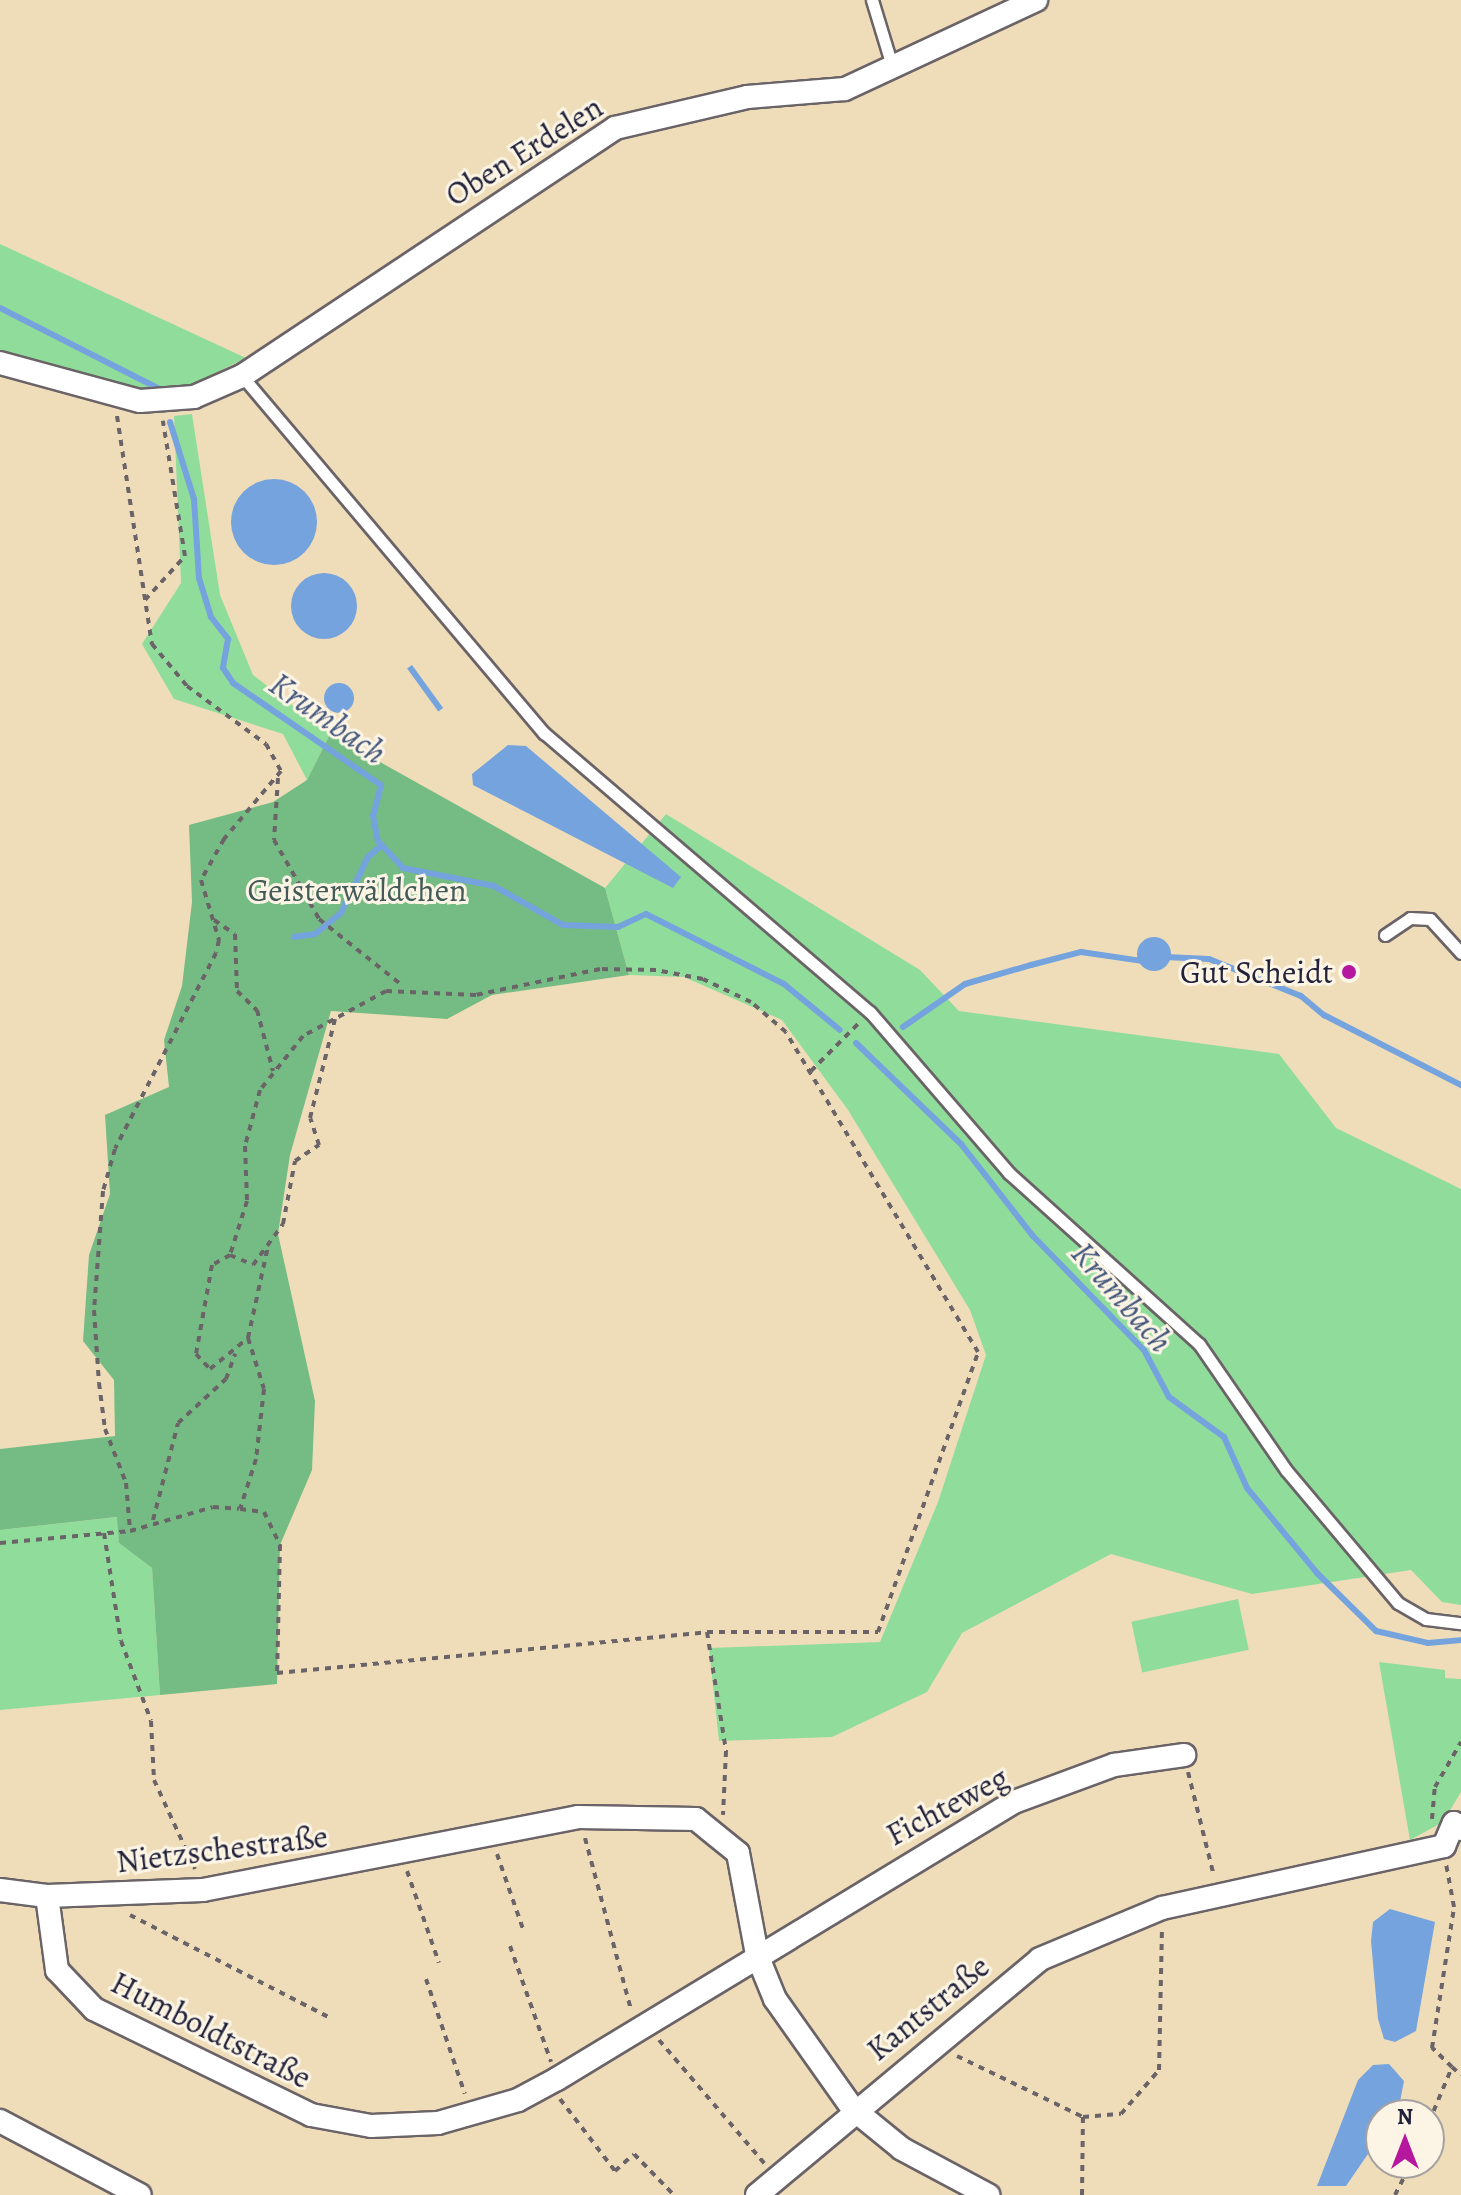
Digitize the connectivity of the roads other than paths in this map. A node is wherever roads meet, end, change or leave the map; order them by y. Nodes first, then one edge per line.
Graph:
1 (872, 0) edge
2 (1036, 0) edge
3 (893, 69) junction
4 (0, 363) edge
5 (242, 376) junction
6 (1385, 935) dead end
7 (1461, 953) edge
8 (1461, 1623) edge
9 (1187, 1765) road end
10 (1459, 1820) edge
11 (0, 1890) edge
12 (47, 1896) junction
13 (757, 1955) junction
14 (853, 2109) junction
15 (0, 2121) edge
16 (140, 2195) edge
17 (757, 2195) edge
18 (988, 2195) edge

1 - 3 lane
2 - 3 street, Oben Erdelen
3 - 5 street, Oben Erdelen
4 - 5 street, Oben Erdelen
5 - 8 lane
6 - 7 lane
9 - 13 street, Fichteweg
10 - 14 street, Kantstraße
11 - 12 street, Nietzschestraße
12 - 13 street, Nietzschestraße
12 - 13 street, Humboldtstraße
13 - 14 street
14 - 17 street, Kantstraße
14 - 18 street
15 - 16 street

